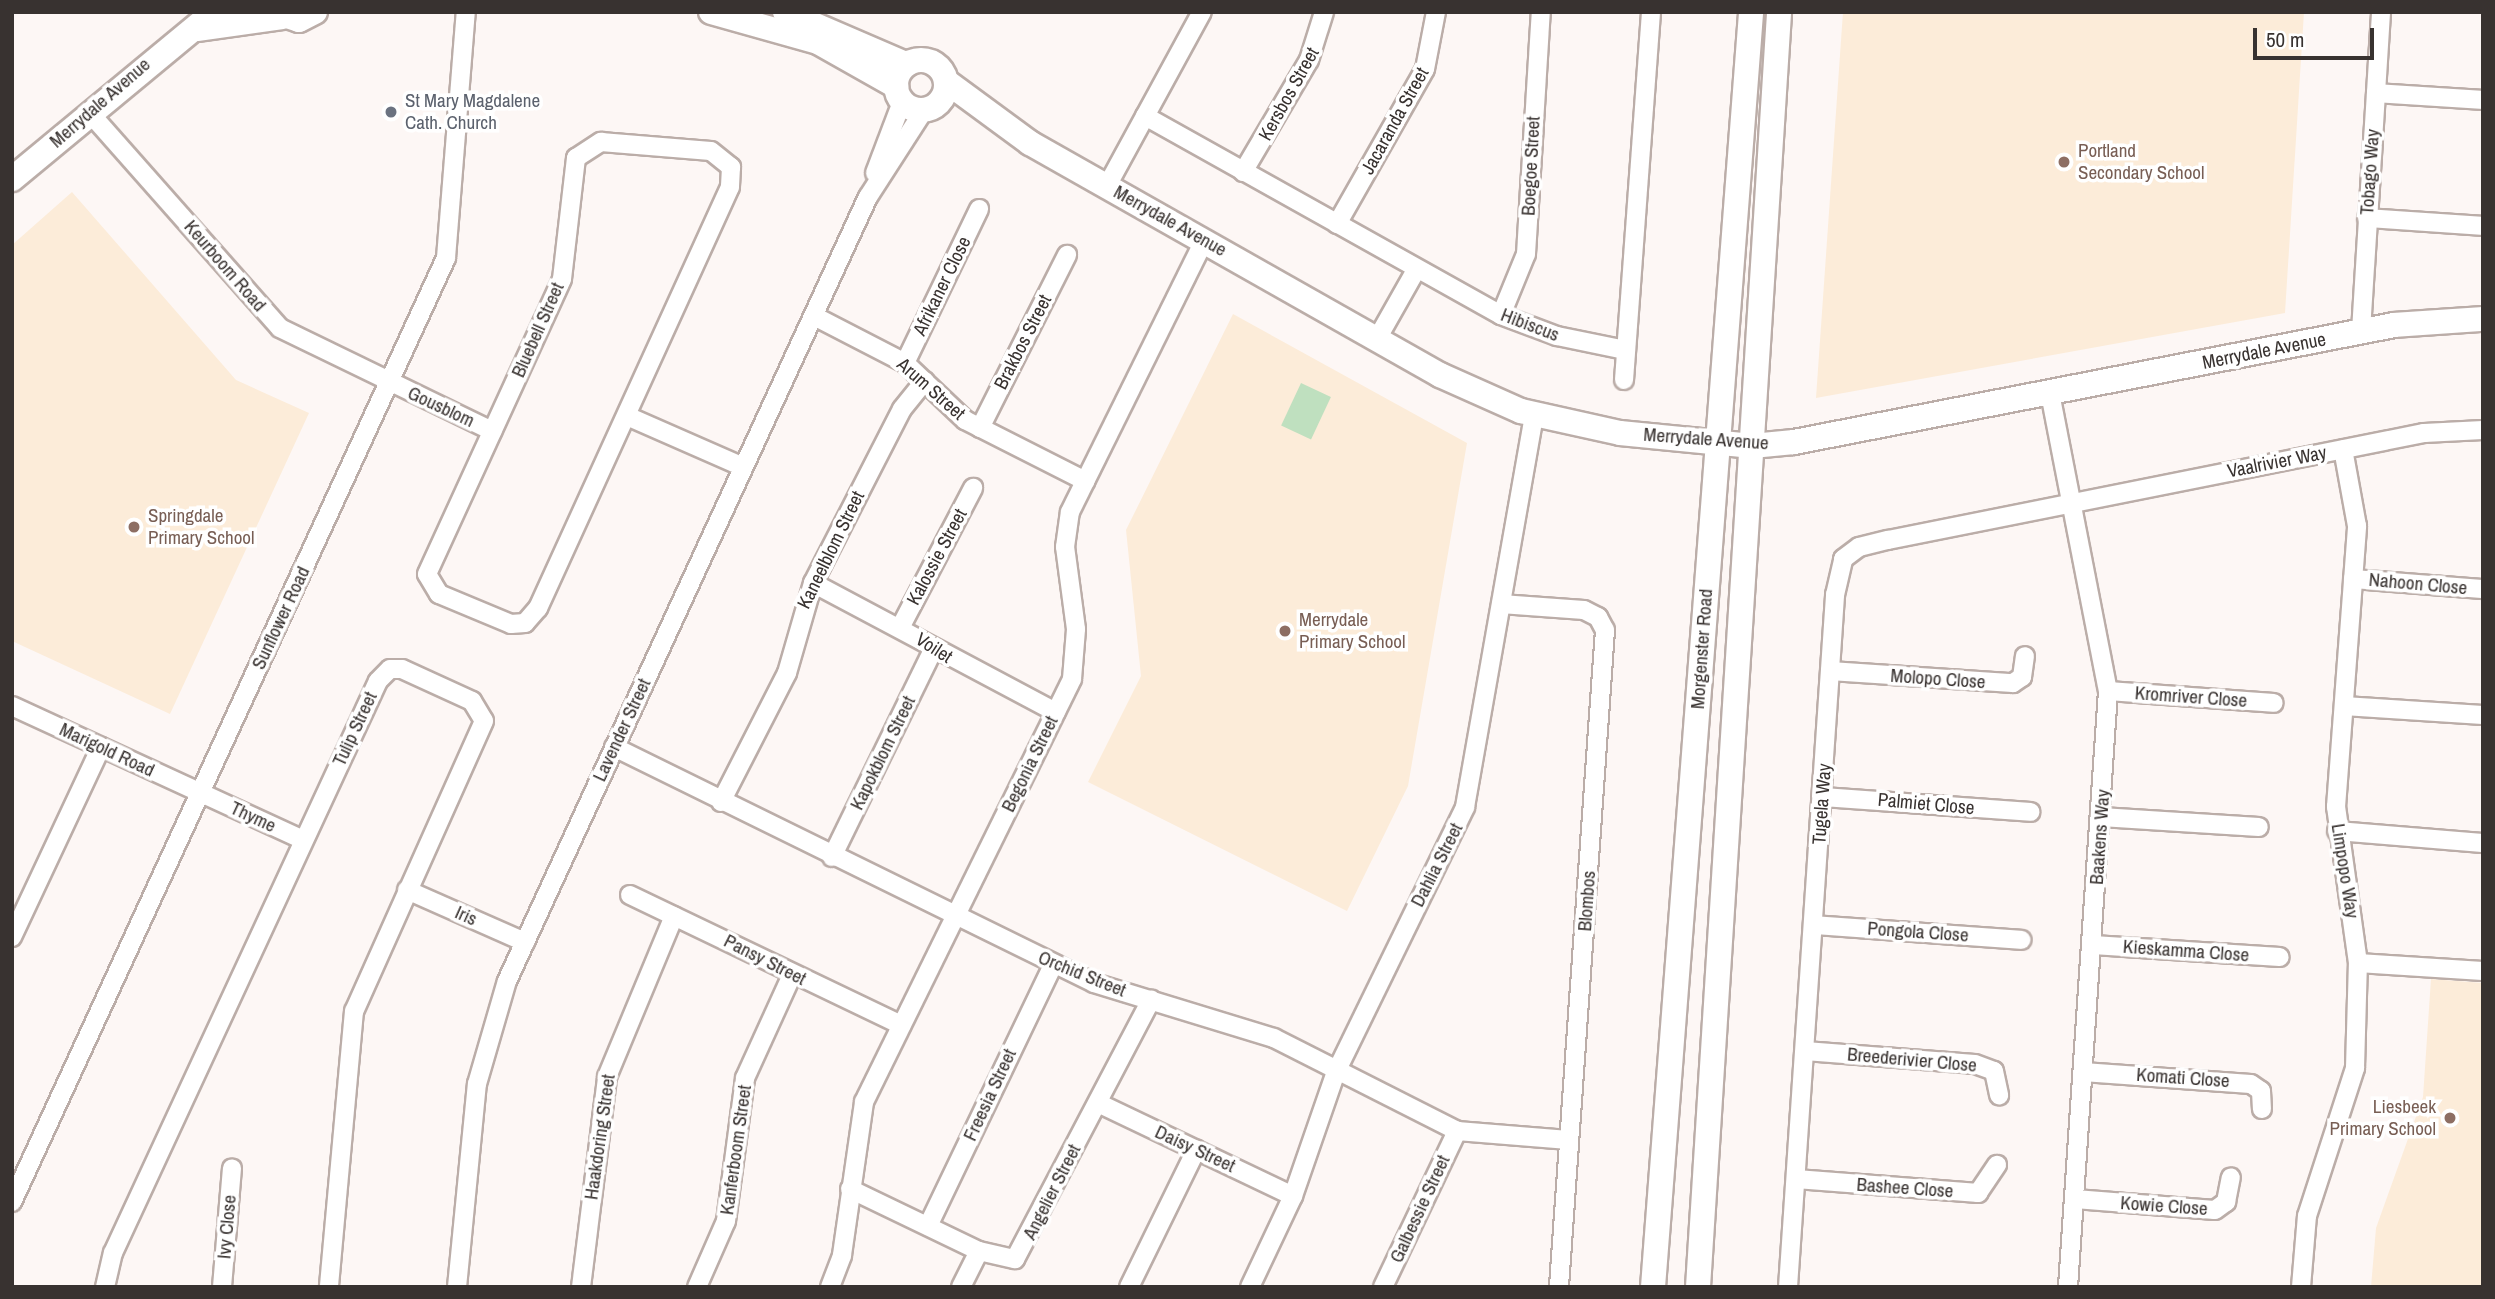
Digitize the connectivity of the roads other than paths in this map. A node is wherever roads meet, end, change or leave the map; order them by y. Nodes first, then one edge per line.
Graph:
1 (214, 12) edge
2 (315, 12) edge
3 (466, 12) edge
4 (710, 12) edge
5 (785, 12) edge
6 (1202, 12) edge
7 (1324, 12) edge
8 (1436, 12) edge
9 (1541, 12) edge
10 (1651, 12) edge
11 (1751, 12) edge
12 (1779, 12) edge
13 (2381, 12) edge
14 (279, 15) edge
15 (191, 31) junction
16 (947, 82) junction
17 (2376, 93) junction
18 (913, 94) junction
19 (2483, 100) edge
20 (89, 112) junction
21 (1145, 116) junction
22 (995, 122) junction
23 (1243, 172) junction
24 (12, 179) edge
25 (1107, 186) junction
26 (978, 209) dead end
27 (2367, 218) junction
28 (1337, 224) junction
29 (2483, 226) edge
30 (1204, 241) junction
31 (1067, 255) dead end
32 (1416, 270) junction
33 (1501, 315) junction
34 (814, 316) junction
35 (2483, 319) edge
36 (2361, 331) junction
37 (1377, 339) junction
38 (1625, 350) junction
39 (905, 363) junction
40 (1623, 380) dead end
41 (925, 381) junction
42 (389, 383) junction
43 (2050, 393) junction
44 (1534, 415) junction
45 (627, 416) junction
46 (980, 428) junction
47 (2483, 430) edge
48 (492, 431) junction
49 (1716, 444) junction
50 (1752, 446) junction
51 (2343, 449) junction
52 (743, 467) junction
53 (1085, 481) junction
54 (973, 488) dead end
55 (2072, 503) junction
56 (2353, 579) junction
57 (813, 583) junction
58 (2483, 589) edge
59 (1501, 604) junction
60 (901, 626) junction
61 (933, 649) junction
62 (2025, 656) dead end
63 (1830, 671) junction
64 (2108, 691) junction
65 (2274, 703) dead end
66 (12, 706) edge
67 (2344, 706) junction
68 (1056, 712) junction
69 (2483, 715) edge
70 (101, 747) junction
71 (614, 747) junction
72 (201, 793) junction
73 (1822, 797) junction
74 (721, 802) junction
75 (2029, 812) dead end
76 (2101, 817) junction
77 (2259, 827) dead end
78 (2337, 831) junction
79 (304, 840) junction
80 (2483, 843) edge
81 (832, 857) junction
82 (408, 890) junction
83 (630, 895) dead end
84 (674, 916) junction
85 (956, 916) junction
86 (1814, 925) junction
87 (12, 937) edge
88 (2021, 940) dead end
89 (524, 942) junction
90 (2093, 945) junction
91 (2280, 957) dead end
92 (2358, 964) junction
93 (1053, 965) junction
94 (2483, 971) edge
95 (792, 975) junction
96 (1152, 1000) junction
97 (901, 1025) junction
98 (1805, 1051) junction
99 (1336, 1072) junction
100 (2083, 1072) junction
101 (1999, 1095) dead end
102 (1098, 1103) junction
103 (2262, 1109) dead end
104 (1457, 1130) junction
105 (1569, 1140) junction
106 (1196, 1150) junction
107 (1997, 1165) dead end
108 (232, 1168) dead end
109 (2231, 1177) dead end
110 (1796, 1179) junction
111 (850, 1189) junction
112 (1293, 1196) junction
113 (2075, 1199) junction
114 (12, 1202) edge
115 (928, 1226) junction
116 (979, 1251) junction
117 (105, 1287) edge
118 (222, 1287) edge
119 (329, 1287) edge
120 (457, 1287) edge
121 (582, 1287) edge
122 (697, 1287) edge
123 (830, 1287) edge
124 (961, 1287) edge
125 (1129, 1287) edge
126 (1250, 1287) edge
127 (1383, 1287) edge
128 (1559, 1287) edge
129 (1653, 1287) edge
130 (1698, 1287) edge
131 (1788, 1287) edge
132 (2068, 1287) edge
133 (2301, 1287) edge

1 - 15 main road, Merrydale Avenue
2 - 14 main road, Merrydale Avenue
3 - 42 street, Sunflower Road
4 - 18 main road, Merrydale Avenue
5 - 18 main road, Merrydale Avenue
6 - 21 street
7 - 23 street, Kersbos Street
8 - 28 street, Jacaranda Street
9 - 33 street, Boegoe Street
10 - 38 street
11 - 49 main road, Morgenster Road
12 - 50 main road, Morgenster Road
13 - 17 street, Tobago Way
14 - 15 main road, Merrydale Avenue
15 - 20 main road, Merrydale Avenue
16 - 18 main road
16 - 18 main road, Merrydale Avenue
16 - 22 main road, Merrydale Avenue
17 - 19 street
17 - 27 street, Tobago Way
18 - 22 main road, Merrydale Avenue
18 - 34 street, Lavender Street
20 - 24 main road, Merrydale Avenue
20 - 42 street, Keurboom Road
21 - 23 street, Hibiscus
21 - 25 street
22 - 25 main road, Merrydale Avenue
23 - 28 street, Hibiscus
25 - 30 main road, Merrydale Avenue
26 - 39 street, Afrikaner Close
27 - 29 street
27 - 36 street, Tobago Way
28 - 32 street, Hibiscus
30 - 37 main road, Merrydale Avenue
30 - 53 street, Begonia Street
31 - 46 street, Brakbos Street
32 - 33 street, Hibiscus
32 - 37 street
33 - 38 street, Hibiscus
34 - 39 street, Arum Street
34 - 52 street, Lavender Street
35 - 36 main road, Merrydale Avenue
36 - 43 main road, Merrydale Avenue
37 - 44 main road, Merrydale Avenue
38 - 40 street
39 - 41 street, Arum Street
41 - 46 street, Arum Street
41 - 57 street, Kaneelblom Street
42 - 48 street, Gousblom
42 - 72 street, Sunflower Road
43 - 50 main road, Merrydale Avenue
43 - 55 street, Baakens Way
44 - 49 main road, Merrydale Avenue
44 - 59 street, Dahlia Street
45 - 48 street, Bluebell Street
45 - 48 street, Bluebell Street
45 - 52 street
46 - 53 street, Arum Street
47 - 51 street, Vaalrivier Way
49 - 50 main road, Merrydale Avenue
49 - 129 main road, Morgenster Road
50 - 130 main road, Morgenster Road
51 - 55 street, Vaalrivier Way
51 - 56 street, Limpopo Way
52 - 71 street, Lavender Street
53 - 68 street, Begonia Street
54 - 60 street, Kalossie Street
55 - 63 street, Tugela Way
55 - 64 street, Baakens Way
56 - 58 street, Nahoon Close
56 - 67 street, Limpopo Way
57 - 60 street, Voilet
57 - 74 street, Kaneelblom Street
59 - 99 street, Dahlia Street
59 - 105 street, Blombos
60 - 61 street, Voilet
61 - 68 street, Voilet
61 - 81 street, Kapokblom Street
62 - 63 street, Molopo Close
63 - 73 street, Tugela Way
64 - 65 street, Kromriver Close
64 - 76 street, Baakens Way
66 - 70 street, Marigold Road
67 - 69 street
67 - 78 street, Limpopo Way
68 - 85 street, Begonia Street
70 - 72 street, Marigold Road
70 - 87 street
71 - 74 street, Orchid Street
71 - 89 street, Lavender Street
72 - 79 street, Thyme
72 - 114 street, Sunflower Road
73 - 75 street, Palmiet Close
73 - 86 street, Tugela Way
74 - 81 street, Orchid Street
76 - 77 street
76 - 90 street, Baakens Way
78 - 80 street
78 - 92 street, Limpopo Way
79 - 82 street, Tulip Street
79 - 117 street, Tulip Street
81 - 85 street, Orchid Street
82 - 89 street, Iris
82 - 119 street, Tulip Street
83 - 84 street, Pansy Street
84 - 95 street, Pansy Street
84 - 121 street, Haakdoring Street
85 - 93 street, Orchid Street
85 - 97 street, Begonia Street
86 - 88 street, Pongola Close
86 - 98 street, Tugela Way
89 - 120 street, Lavender Street
90 - 91 street, Kieskamma Close
90 - 100 street, Baakens Way
92 - 94 street
92 - 133 street, Limpopo Way
93 - 96 street, Orchid Street
93 - 115 street, Freesia Street
95 - 97 street, Pansy Street
95 - 122 street, Kanferboom Street
96 - 99 street, Orchid Street
96 - 102 street, Angelier Street
97 - 111 street, Begonia Street
98 - 101 street, Breederivier Close
98 - 110 street, Tugela Way
99 - 104 street, Orchid Street
99 - 112 street, Dahlia Street
100 - 103 street, Komati Close
100 - 113 street, Baakens Way
102 - 106 street, Daisy Street
102 - 116 street, Angelier Street
104 - 105 street, Orchid Street
104 - 127 street, Galbessie Street
105 - 128 street, Blombos
106 - 112 street, Daisy Street
106 - 125 street
107 - 110 street, Bashee Close
108 - 118 street, Ivy Close
109 - 113 street, Kowie Close
110 - 131 street, Tugela Way
111 - 115 street, Angelier Street
111 - 123 street, Begonia Street
112 - 126 street, Dahlia Street
113 - 132 street, Baakens Way
115 - 116 street, Angelier Street
116 - 124 street

